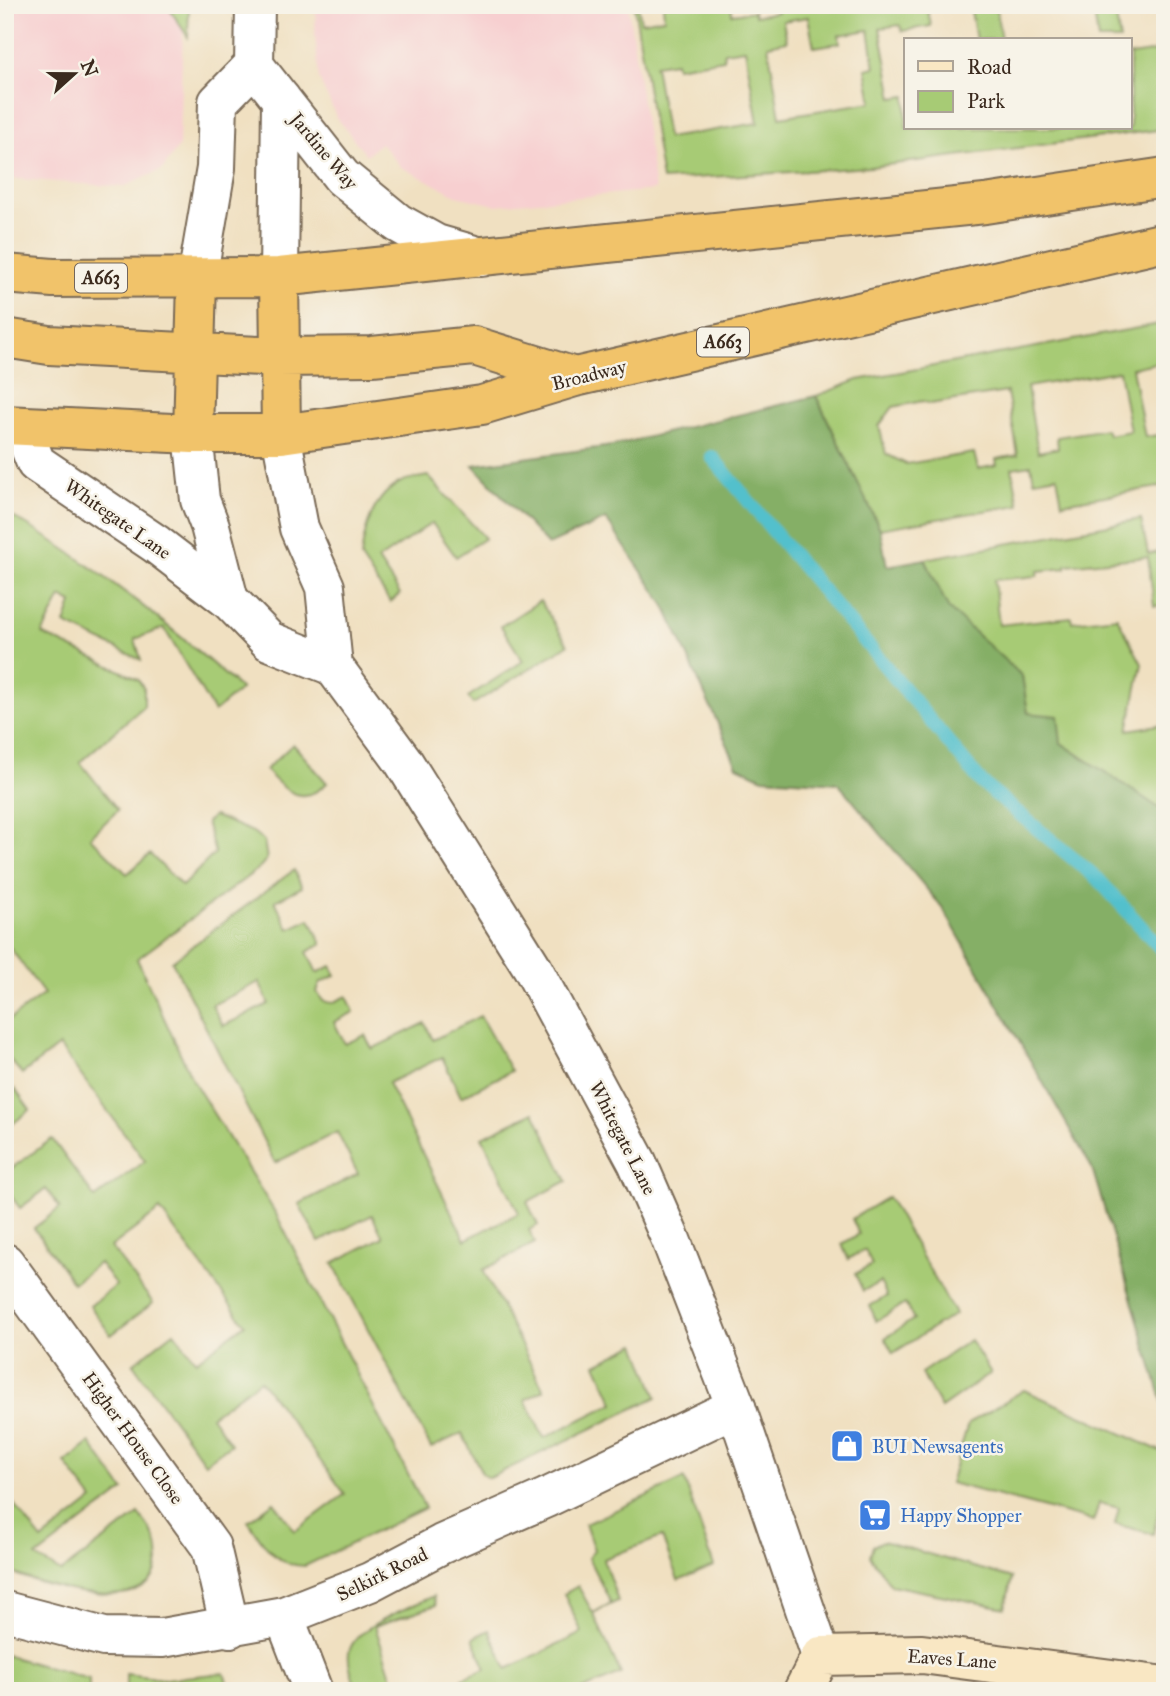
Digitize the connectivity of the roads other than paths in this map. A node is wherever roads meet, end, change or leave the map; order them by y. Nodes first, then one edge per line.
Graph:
1 (255, 5) edge
2 (254, 65) junction
3 (281, 99) junction
4 (1165, 177) edge
5 (1165, 242) edge
6 (481, 257) junction
7 (5, 274) edge
8 (279, 277) junction
9 (197, 279) junction
10 (5, 338) edge
11 (194, 354) junction
12 (279, 357) junction
13 (575, 377) junction
14 (14, 427) edge
15 (193, 434) junction
16 (281, 434) junction
17 (229, 600) junction
18 (333, 666) junction
19 (5, 1263) edge
20 (736, 1407) junction
21 (5, 1611) edge
22 (284, 1616) junction
23 (230, 1628) junction
24 (821, 1656) junction
25 (1165, 1686) edge
26 (313, 1691) edge
27 (803, 1691) edge

1 - 2 street
2 - 3 street, Jardine Way
2 - 9 street
3 - 6 street, Jardine Way
3 - 8 street, Jardine Way
4 - 6 highway, A663
5 - 13 highway, Broadway / A663
6 - 8 highway, A663
7 - 9 highway, A663
8 - 9 highway, A663
8 - 12 highway
9 - 11 highway
10 - 11 highway
11 - 12 highway
11 - 15 highway
12 - 13 highway
12 - 16 highway
13 - 16 highway, Broadway / A663
14 - 15 highway, Broadway / A663
14 - 17 street, Whitegate Lane
15 - 16 highway, Broadway / A663
15 - 17 street, Whitegate Lane
16 - 18 street
17 - 18 street, Whitegate Lane
18 - 20 street, Whitegate Lane
19 - 23 street, Higher House Close
20 - 22 street, Selkirk Road
20 - 24 street, Whitegate Lane
21 - 23 street, Selkirk Road
22 - 23 street, Selkirk Road
22 - 26 street
24 - 25 main road, Eaves Lane
24 - 27 main road

